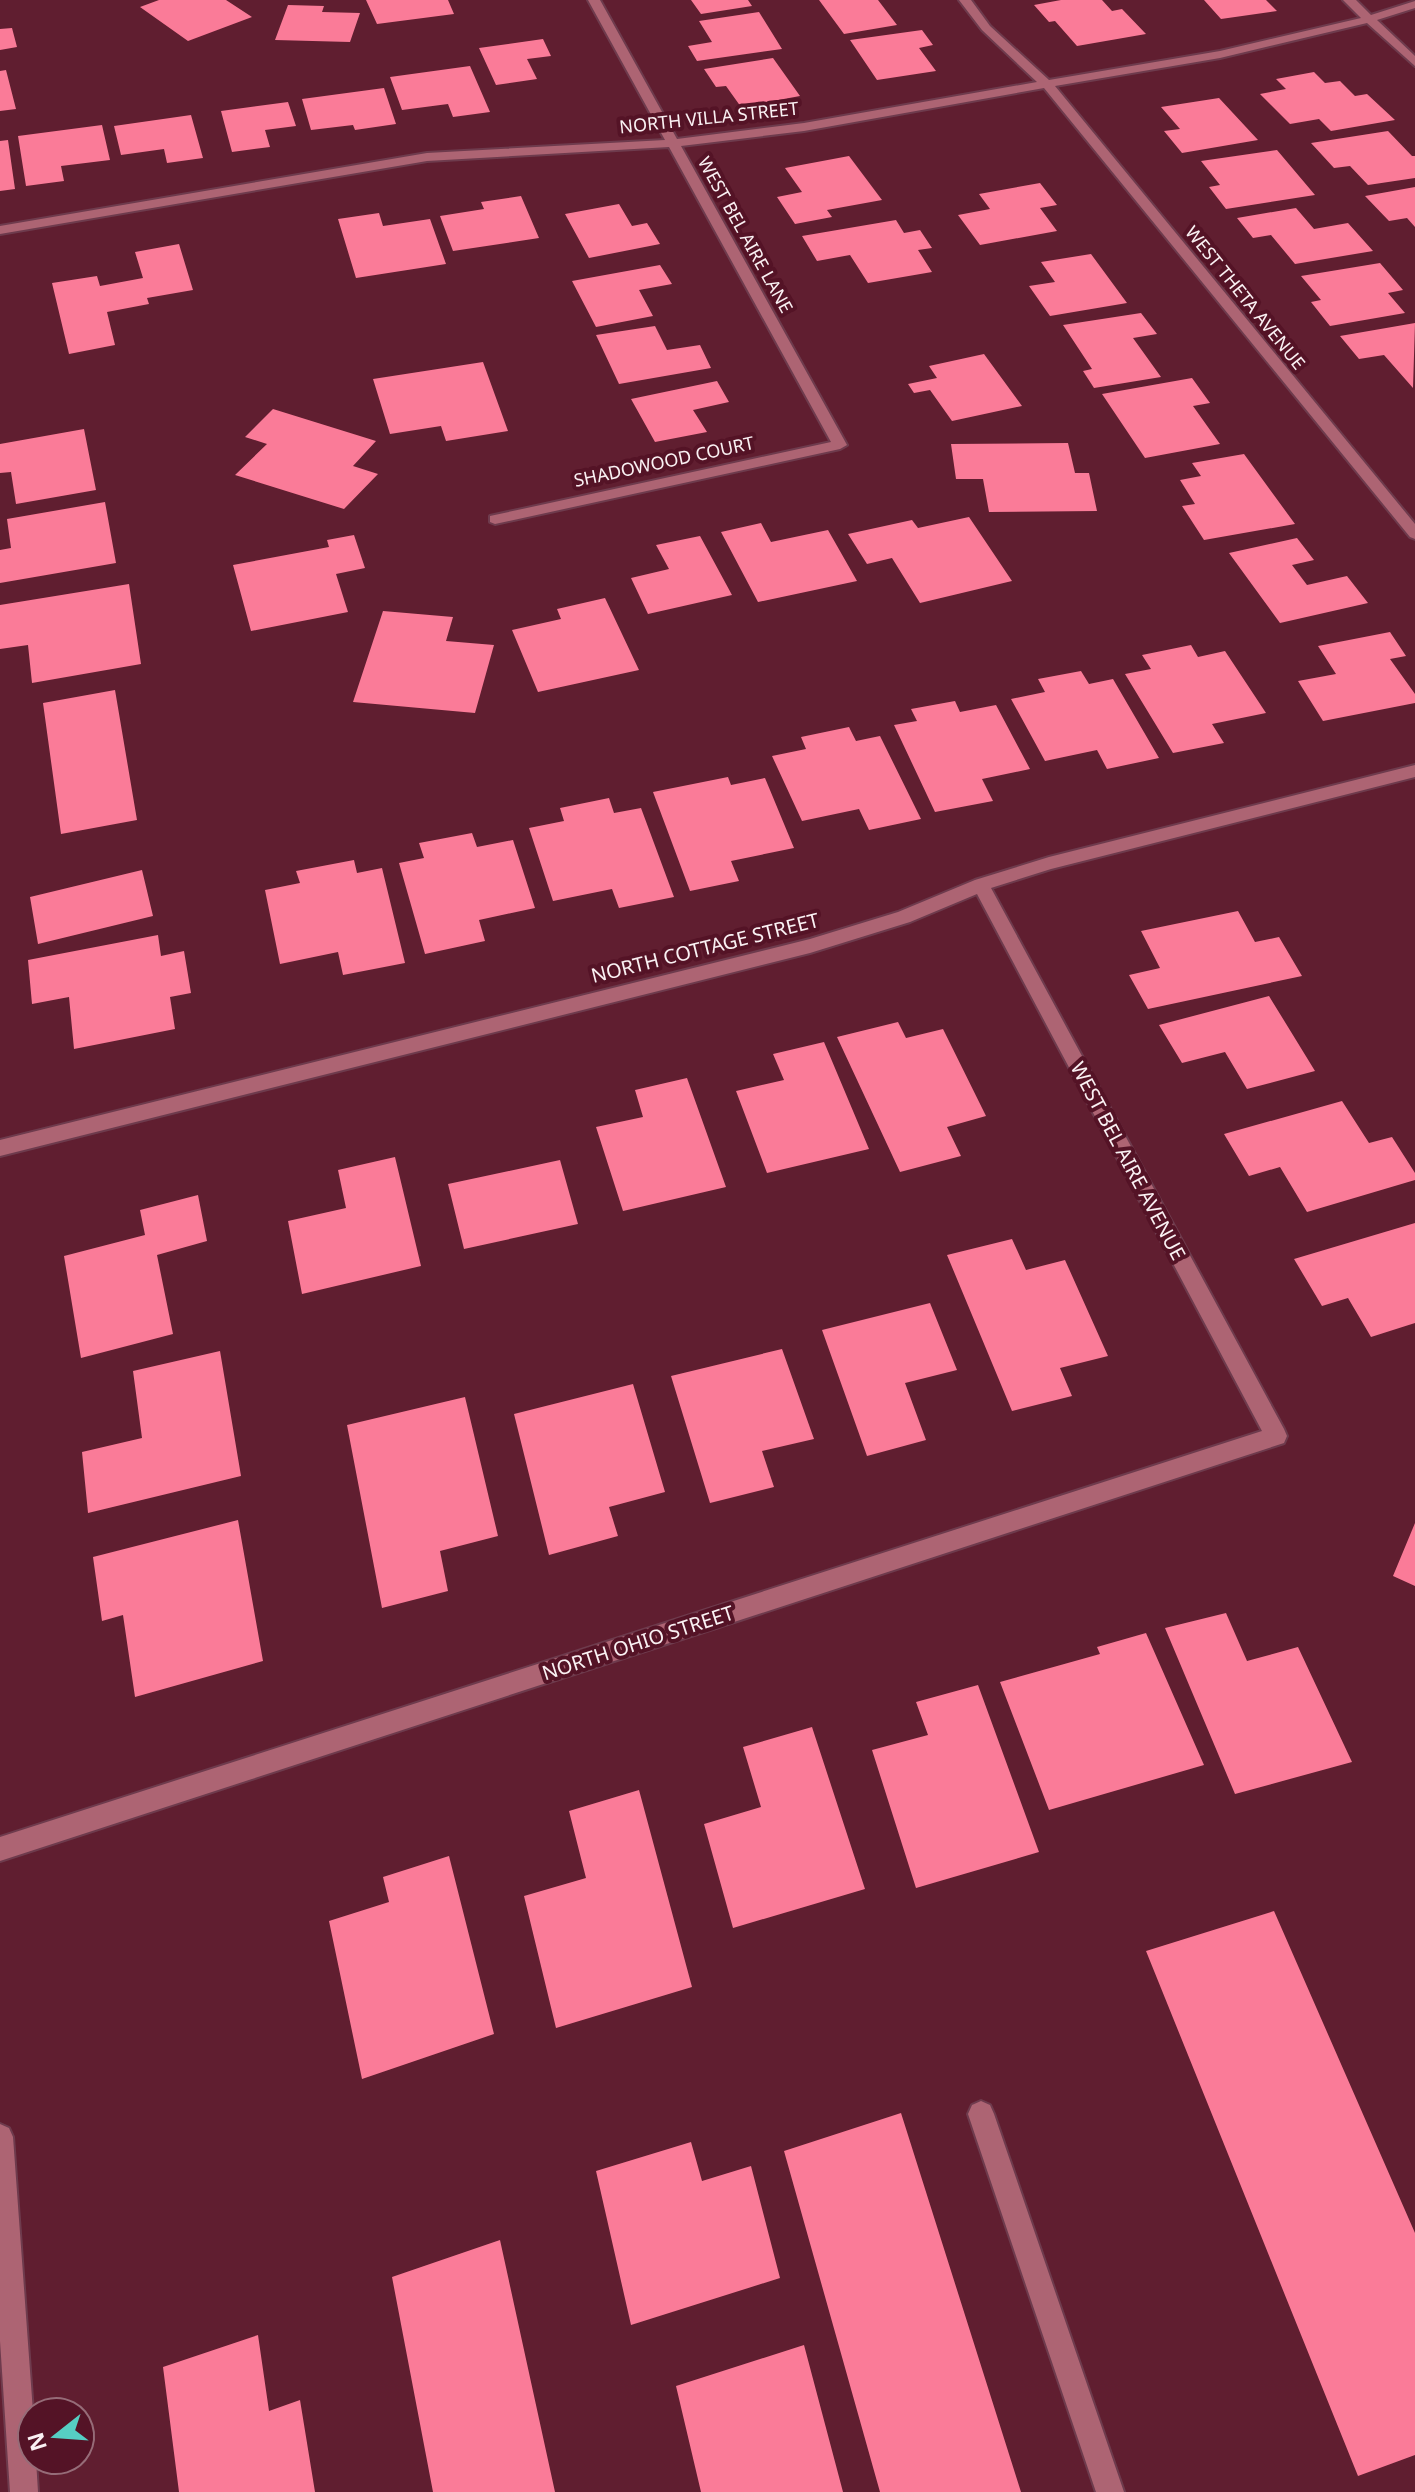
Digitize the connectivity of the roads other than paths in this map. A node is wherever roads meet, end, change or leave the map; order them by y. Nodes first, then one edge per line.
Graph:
1 (594, 0) edge
2 (965, 0) edge
3 (1349, 0) edge
4 (1415, 4) edge
5 (1370, 20) junction
6 (1415, 62) edge
7 (1047, 84) junction
8 (673, 143) junction
9 (0, 230) edge
10 (840, 445) joint
11 (495, 519) dead end
12 (1415, 534) edge
13 (1415, 771) edge
14 (981, 885) junction
15 (0, 1148) edge
16 (1276, 1436) joint
17 (0, 1849) edge
18 (981, 2114) dead end
19 (0, 2137) edge
20 (24, 2492) edge
21 (1110, 2492) edge

1 - 8 street, WEST BEL AIRE LANE
2 - 7 street, WEST THETA AVENUE
3 - 5 street
4 - 5 street, NORTH VILLA STREET
5 - 6 street
5 - 7 street, NORTH VILLA STREET
7 - 8 street, NORTH VILLA STREET
7 - 12 street, WEST THETA AVENUE
8 - 9 street, NORTH VILLA STREET
8 - 10 street, WEST BEL AIRE LANE
10 - 11 street, SHADOWOOD COURT
13 - 14 street, NORTH COTTAGE STREET
14 - 15 street, NORTH COTTAGE STREET
14 - 16 street, WEST BEL AIRE AVENUE
16 - 17 street, NORTH OHIO STREET
18 - 21 street
19 - 20 street

